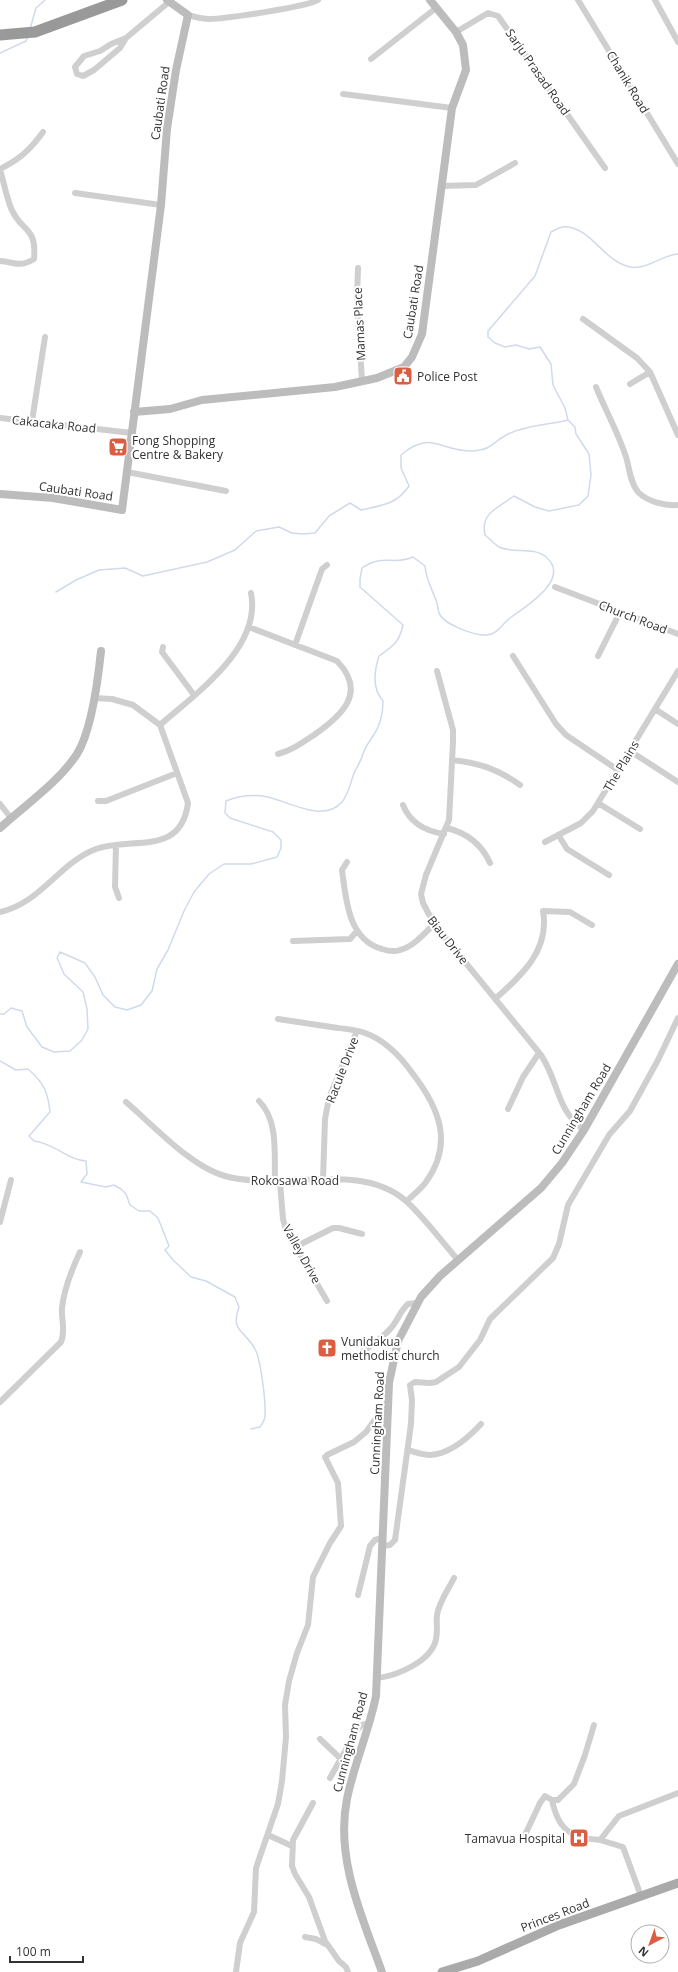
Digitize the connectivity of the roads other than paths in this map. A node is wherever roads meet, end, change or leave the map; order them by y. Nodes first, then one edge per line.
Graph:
1 (104, 0) edge
2 (122, 0) edge
3 (318, 0) edge
4 (430, 0) edge
5 (578, 0) edge
6 (654, 0) edge
7 (168, 1) edge
8 (436, 8) junction
9 (188, 15) junction
10 (0, 30) edge
11 (31, 30) junction
12 (456, 32) junction
13 (0, 35) edge
14 (126, 38) junction
15 (678, 42) edge
16 (371, 59) dead end
17 (343, 94) dead end
18 (452, 108) junction
19 (43, 132) dead end
20 (515, 163) dead end
21 (678, 164) edge
22 (605, 168) dead end
23 (0, 169) edge
24 (441, 186) junction
25 (74, 193) dead end
26 (161, 205) junction
27 (0, 261) edge
28 (358, 268) dead end
29 (583, 319) dead end
30 (44, 337) dead end
31 (650, 372) junction
32 (362, 381) junction
33 (630, 384) dead end
34 (596, 387) dead end
35 (134, 412) junction
36 (0, 418) edge
37 (32, 421) junction
38 (132, 433) junction
39 (678, 435) edge
40 (127, 472) junction
41 (226, 491) dead end
42 (0, 494) edge
43 (678, 506) edge
44 (326, 565) dead end
45 (555, 587) dead end
46 (251, 593) dead end
47 (620, 612) junction
48 (249, 627) junction
49 (678, 634) edge
50 (295, 645) junction
51 (163, 647) dead end
52 (101, 651) dead end
53 (514, 656) dead end
54 (598, 656) dead end
55 (438, 671) dead end
56 (678, 671) edge
57 (194, 695) junction
58 (94, 698) junction
59 (655, 709) junction
60 (678, 724) edge
61 (160, 725) junction
62 (630, 752) junction
63 (278, 754) dead end
64 (452, 760) junction
65 (618, 770) junction
66 (177, 773) junction
67 (678, 782) edge
68 (520, 784) dead end
69 (98, 801) dead end
70 (598, 803) junction
71 (0, 804) edge
72 (403, 805) dead end
73 (12, 818) junction
74 (0, 828) edge
75 (640, 829) dead end
76 (445, 831) junction
77 (560, 836) junction
78 (544, 842) dead end
79 (116, 845) junction
80 (347, 862) dead end
81 (490, 863) dead end
82 (609, 875) dead end
83 (119, 898) dead end
84 (0, 912) edge
85 (434, 924) junction
86 (592, 925) dead end
87 (357, 931) junction
88 (293, 941) dead end
89 (678, 964) edge
90 (495, 999) junction
91 (678, 1018) edge
92 (278, 1019) dead end
93 (357, 1031) junction
94 (539, 1053) junction
95 (259, 1101) dead end
96 (126, 1102) dead end
97 (508, 1109) dead end
98 (584, 1130) junction
99 (11, 1180) dead end
100 (323, 1180) junction
101 (278, 1181) junction
102 (407, 1201) junction
103 (0, 1222) edge
104 (362, 1234) dead end
105 (297, 1246) junction
106 (80, 1252) dead end
107 (458, 1260) junction
108 (328, 1301) dead end
109 (417, 1303) junction
110 (356, 1357) dead end
111 (0, 1402) edge
112 (388, 1410) junction
113 (481, 1424) dead end
114 (408, 1450) junction
115 (382, 1542) junction
116 (454, 1578) dead end
117 (358, 1595) dead end
118 (378, 1678) junction
119 (370, 1723) junction
120 (594, 1725) dead end
121 (320, 1739) dead end
122 (340, 1758) junction
123 (330, 1778) dead end
124 (678, 1793) edge
125 (552, 1800) junction
126 (313, 1803) dead end
127 (268, 1835) junction
128 (524, 1837) dead end
129 (600, 1840) junction
130 (292, 1846) junction
131 (678, 1883) edge
132 (641, 1896) junction
133 (305, 1937) dead end
134 (327, 1945) junction
135 (236, 1972) edge
136 (348, 1972) edge
137 (382, 1972) edge
138 (442, 1972) edge

1 - 11 highway
2 - 11 highway
3 - 9 street
4 - 8 street, Caubati Road
5 - 21 street, Chanik Road
6 - 15 street
7 - 9 street
7 - 14 street
8 - 12 street, Caubati Road
8 - 16 street
9 - 26 street, Caubati Road
10 - 11 highway
11 - 13 highway
12 - 18 street, Caubati Road
12 - 22 street, Sarju Prasad Road
14 - 14 street
17 - 18 street
18 - 24 street, Caubati Road
19 - 23 street
20 - 24 street
23 - 27 street
24 - 32 street, Caubati Road
25 - 26 street
26 - 35 street, Caubati Road
28 - 32 street, Mamas Place
29 - 31 street
30 - 37 street
31 - 33 street
31 - 39 street
32 - 35 street, Caubati Road
34 - 43 street
35 - 38 street, Caubati Road
36 - 37 street, Cakacaka Road
37 - 38 street, Cakacaka Road
38 - 40 street, Caubati Road
40 - 41 street
40 - 42 street, Caubati Road
44 - 50 street
45 - 47 street, Church Road
46 - 48 street
47 - 49 street, Church Road
47 - 54 street
48 - 50 street
48 - 57 street
50 - 63 street
51 - 57 street
52 - 58 street
53 - 65 street
55 - 64 street, Biau Drive
56 - 59 street, The Plains
57 - 61 street
58 - 61 street
58 - 73 street
59 - 60 street
59 - 62 street, The Plains
61 - 66 street
62 - 65 street, The Plains
62 - 67 street
64 - 68 street
64 - 76 street, Biau Drive
65 - 70 street, The Plains
66 - 69 street
66 - 79 street
70 - 75 street
70 - 77 street, The Plains
71 - 73 street
72 - 76 street
73 - 74 street
76 - 81 street
76 - 85 street, Biau Drive
77 - 78 street, The Plains
77 - 82 street
79 - 83 street
79 - 84 street
80 - 87 street
85 - 87 street
85 - 90 street, Biau Drive
86 - 90 street
87 - 88 street
89 - 98 street, Cunningham Road
90 - 94 street, Biau Drive
91 - 114 street
92 - 93 street
93 - 100 street, Racule Drive
93 - 102 street
94 - 97 street
94 - 98 street, Biau Drive
95 - 101 street, Valley Drive
96 - 101 street, Rokosawa Road
98 - 107 street, Cunningham Road
99 - 103 street
100 - 101 street, Rokosawa Road
100 - 102 street, Rokosawa Road
101 - 105 street, Valley Drive
102 - 107 street, Rokosawa Road
104 - 105 street
105 - 108 street, Valley Drive
106 - 111 street
107 - 109 street, Cunningham Road
109 - 110 street
109 - 112 street, Cunningham Road
112 - 115 street, Cunningham Road
112 - 127 street
113 - 114 street
114 - 115 street
115 - 117 street
115 - 118 street, Cunningham Road
116 - 118 street
118 - 119 street, Cunningham Road
119 - 122 street
119 - 137 street, Cunningham Road
120 - 125 street
121 - 122 street
122 - 123 street
124 - 129 street
125 - 128 street
125 - 129 street
126 - 130 street
127 - 130 street
127 - 135 street
129 - 132 street
130 - 134 street
131 - 132 main road, Princes Road
132 - 138 main road, Princes Road
133 - 134 street
134 - 136 street

